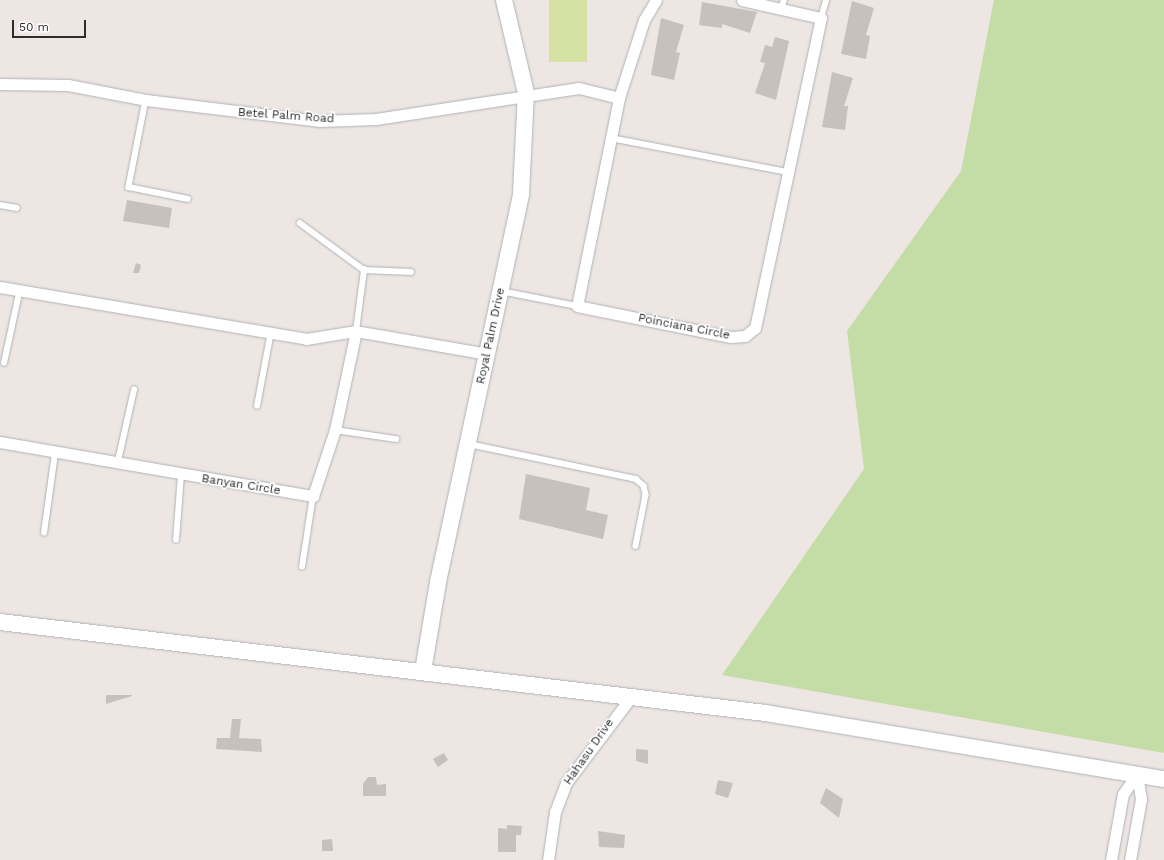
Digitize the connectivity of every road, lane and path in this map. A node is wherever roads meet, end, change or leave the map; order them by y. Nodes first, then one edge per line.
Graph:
1 (504, 0) edge
2 (656, 0) edge
3 (742, 0) edge
4 (826, 0) edge
5 (782, 4) edge
6 (821, 18) junction
7 (0, 84) edge
8 (526, 93) junction
9 (619, 98) junction
10 (146, 100) junction
11 (611, 138) junction
12 (788, 172) junction
13 (188, 199) dead end
14 (0, 205) edge
15 (17, 208) dead end
16 (300, 224) dead end
17 (364, 270) junction
18 (411, 272) dead end
19 (0, 287) edge
20 (20, 288) junction
21 (501, 291) junction
22 (577, 306) junction
23 (356, 331) junction
24 (272, 332) junction
25 (488, 354) junction
26 (4, 363) dead end
27 (134, 390) dead end
28 (257, 406) dead end
29 (335, 430) junction
30 (396, 439) dead end
31 (0, 442) edge
32 (467, 444) junction
33 (55, 454) junction
34 (118, 460) junction
35 (181, 475) junction
36 (313, 496) junction
37 (44, 533) dead end
38 (176, 540) dead end
39 (636, 546) dead end
40 (302, 567) dead end
41 (0, 622) edge
42 (423, 671) junction
43 (631, 697) junction
44 (1138, 774) junction
45 (1164, 779) edge
46 (548, 860) edge
47 (1111, 860) edge
48 (1130, 860) edge

1 - 8 main road, Royal Palm Drive
2 - 9 street
3 - 5 street
4 - 6 lane
5 - 6 street
6 - 12 street, Poinciana Circle
7 - 10 street, Betel Palm Road
8 - 9 street, Betel Palm Road
8 - 10 street, Betel Palm Road
8 - 21 main road, Royal Palm Drive
9 - 11 street
10 - 13 lane
11 - 12 lane
11 - 22 street
12 - 22 street, Poinciana Circle
14 - 15 lane
16 - 17 lane
17 - 18 lane
17 - 23 lane
19 - 20 street
20 - 24 street
20 - 26 lane
21 - 22 lane
21 - 25 main road, Royal Palm Drive
23 - 24 street
23 - 25 street
23 - 29 street
24 - 28 lane
25 - 32 main road, Royal Palm Drive
27 - 34 lane
29 - 30 lane
29 - 36 street
31 - 33 street, Banyan Circle
32 - 39 lane
32 - 42 main road, Royal Palm Drive
33 - 34 street, Banyan Circle
33 - 37 lane
34 - 35 street, Banyan Circle
35 - 36 street, Banyan Circle
35 - 38 lane
36 - 40 lane
41 - 42 main road
42 - 43 main road
43 - 44 main road
43 - 46 street, Hahasu Drive
44 - 45 main road
44 - 47 street
44 - 48 street

